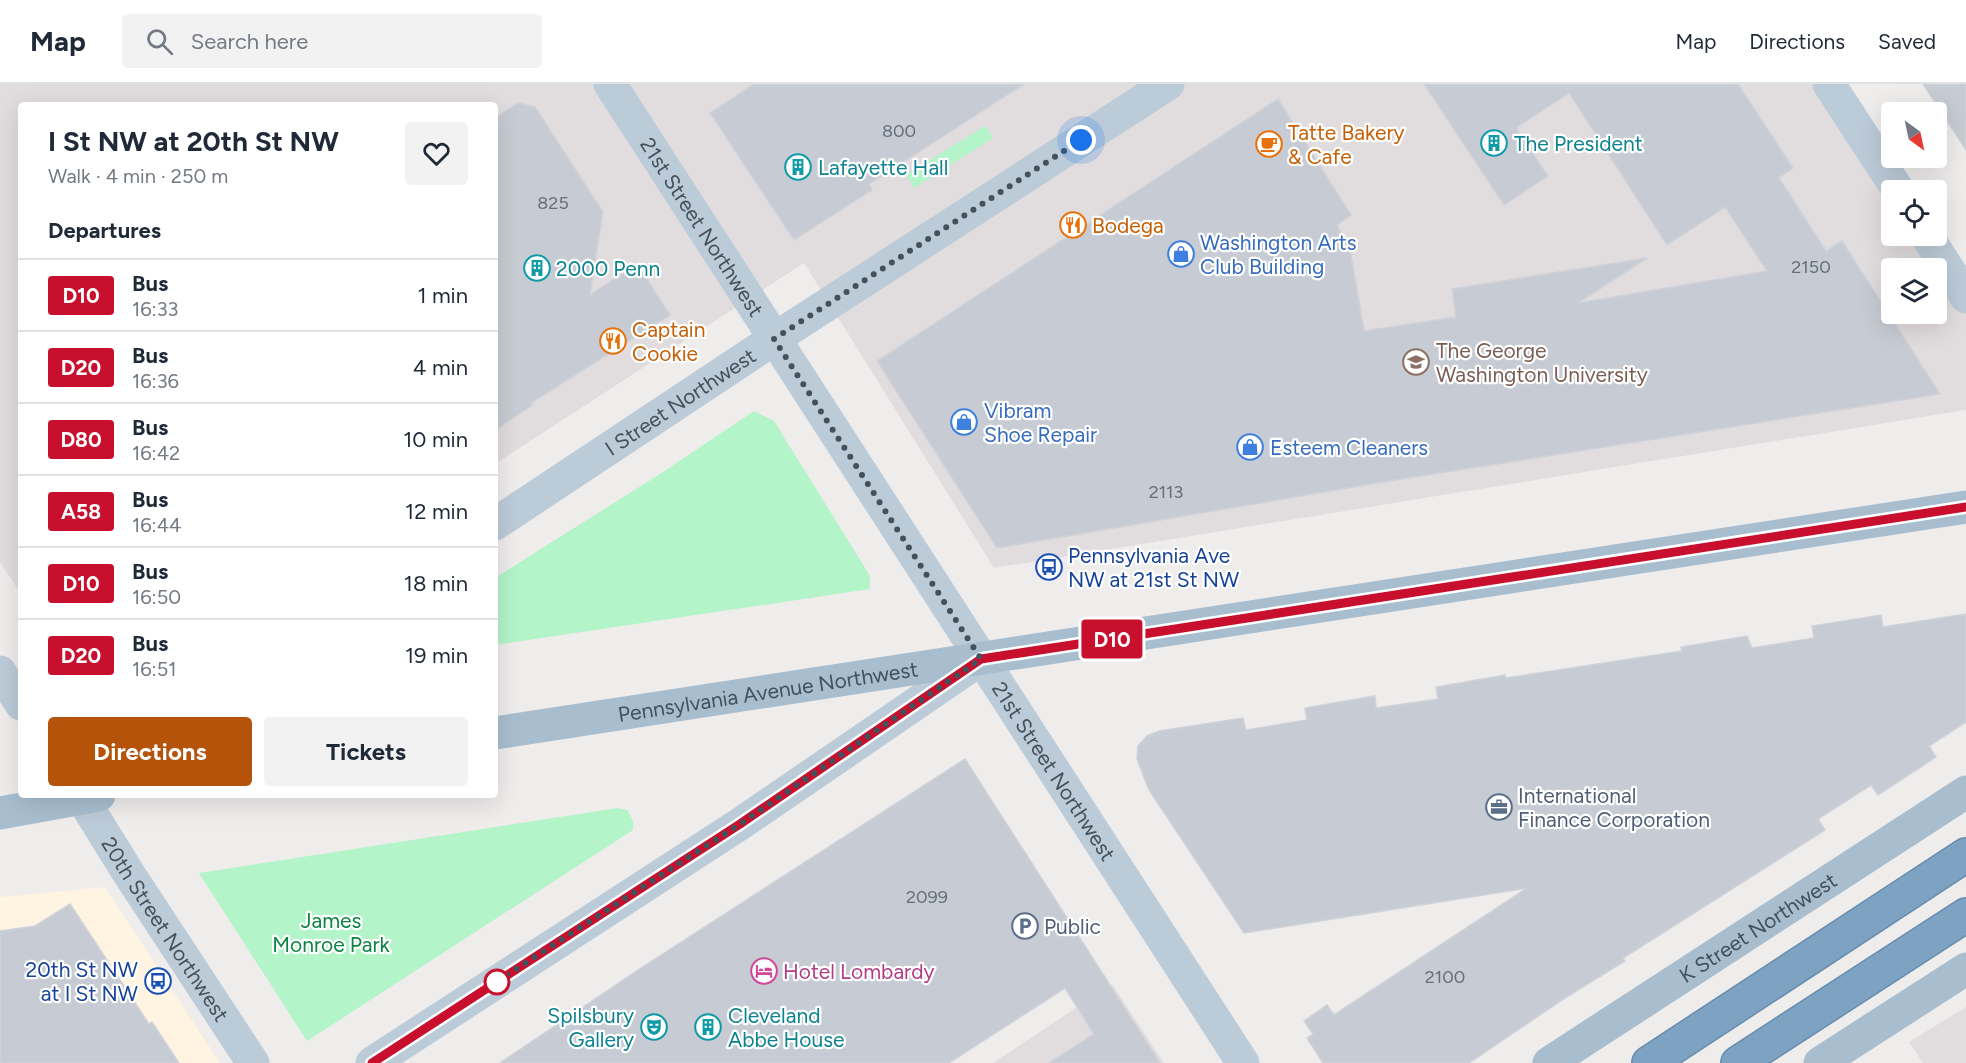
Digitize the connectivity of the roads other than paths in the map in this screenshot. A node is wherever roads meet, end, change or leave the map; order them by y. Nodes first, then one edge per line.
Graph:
1 (610, 84) edge
2 (1168, 84) edge
3 (1829, 84) edge
4 (1891, 180) edge
5 (1933, 246) edge
6 (1966, 297) edge
7 (774, 339) junction
8 (1966, 507) edge
9 (498, 522) edge
10 (981, 659) junction
11 (0, 672) edge
12 (18, 699) edge
13 (498, 733) edge
14 (1966, 792) edge
15 (77, 798) edge
16 (88, 798) edge
17 (0, 813) edge
18 (1966, 855) edge
19 (1966, 915) edge
20 (1966, 969) edge
21 (253, 1063) edge
22 (372, 1063) edge
23 (1243, 1063) edge
24 (1549, 1063) edge
25 (1649, 1063) edge
26 (1738, 1063) edge
27 (1820, 1063) edge

1 - 7 street, 21st Street Northwest
2 - 7 street, I Street Northwest
3 - 4 street
5 - 6 street
7 - 9 street, I Street Northwest
7 - 10 street, 21st Street Northwest
8 - 10 main road, Pennsylvania Avenue Northwest
10 - 13 main road, Pennsylvania Avenue Northwest
10 - 22 street
10 - 23 street, 21st Street Northwest
11 - 12 street
14 - 24 main road, K Street Northwest
15 - 17 main road
16 - 21 street, 20th Street Northwest
18 - 25 highway
19 - 26 highway
20 - 27 main road

